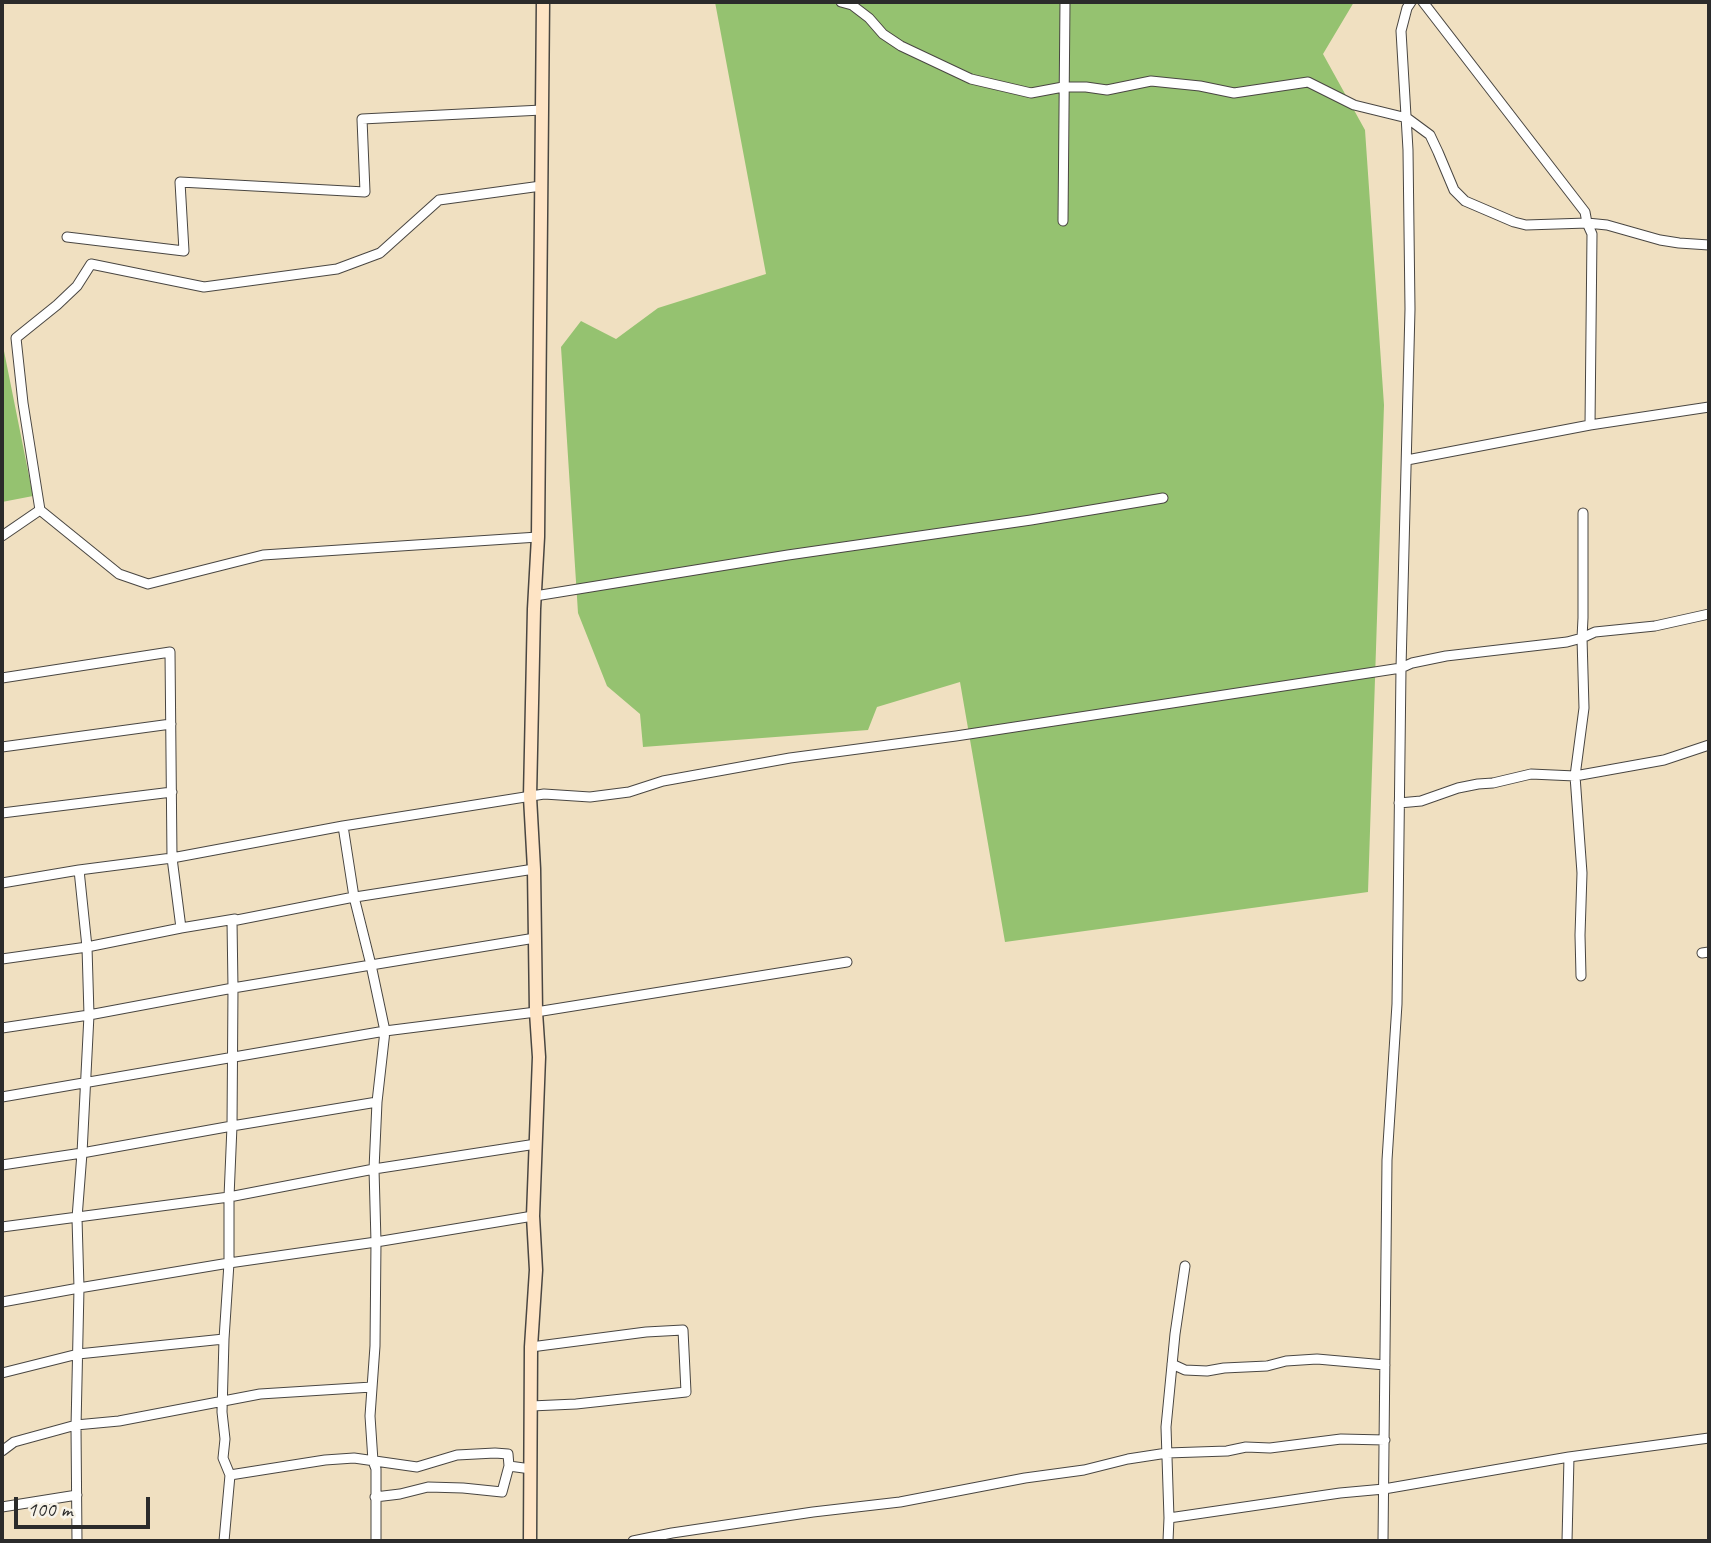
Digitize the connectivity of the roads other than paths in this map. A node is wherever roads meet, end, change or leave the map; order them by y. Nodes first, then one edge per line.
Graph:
1 (543, 2) edge
2 (841, 2) edge
3 (1065, 2) edge
4 (1411, 2) edge
5 (1423, 2) edge
6 (1063, 87) junction
7 (542, 110) junction
8 (1407, 118) junction
9 (541, 186) junction
10 (1063, 221) dead end
11 (1587, 223) junction
12 (67, 237) dead end
13 (1709, 245) edge
14 (1709, 407) edge
15 (1590, 425) junction
16 (1407, 460) junction
17 (1163, 498) dead end
18 (40, 510) junction
19 (1583, 513) dead end
20 (2, 536) edge
21 (538, 537) junction
22 (535, 596) junction
23 (1709, 614) edge
24 (1582, 638) junction
25 (1401, 668) junction
26 (2, 678) edge
27 (171, 724) junction
28 (1709, 745) edge
29 (2, 747) edge
30 (1575, 776) junction
31 (172, 792) junction
32 (530, 797) junction
33 (1399, 803) junction
34 (2, 813) edge
35 (343, 826) junction
36 (172, 858) junction
37 (534, 869) junction
38 (79, 870) junction
39 (2, 883) edge
40 (354, 897) junction
41 (181, 928) junction
42 (535, 937) junction
43 (87, 947) junction
44 (2, 958) edge
45 (847, 962) dead end
46 (371, 965) junction
47 (1581, 976) dead end
48 (233, 988) junction
49 (536, 1012) junction
50 (89, 1015) junction
51 (2, 1028) edge
52 (385, 1031) junction
53 (232, 1057) junction
54 (86, 1082) junction
55 (2, 1097) edge
56 (377, 1102) junction
57 (232, 1126) junction
58 (536, 1144) junction
59 (82, 1153) junction
60 (2, 1165) edge
61 (374, 1169) junction
62 (229, 1197) junction
63 (533, 1216) junction
64 (77, 1218) junction
65 (2, 1227) edge
66 (376, 1242) junction
67 (229, 1263) junction
68 (1185, 1266) dead end
69 (79, 1288) junction
70 (2, 1302) edge
71 (224, 1339) junction
72 (531, 1347) junction
73 (78, 1354) junction
74 (1172, 1364) junction
75 (1385, 1365) junction
76 (2, 1373) edge
77 (372, 1387) junction
78 (222, 1401) junction
79 (531, 1406) junction
80 (76, 1425) junction
81 (1709, 1438) edge
82 (1385, 1440) junction
83 (2, 1451) edge
84 (1167, 1453) junction
85 (1569, 1457) junction
86 (373, 1461) junction
87 (509, 1466) junction
88 (531, 1469) junction
89 (230, 1475) junction
90 (1384, 1489) junction
91 (77, 1495) junction
92 (375, 1497) junction
93 (2, 1507) edge
94 (1169, 1518) junction
95 (77, 1541) edge
96 (224, 1541) edge
97 (376, 1541) edge
98 (530, 1541) edge
99 (633, 1541) edge
100 (1168, 1541) edge
101 (1383, 1541) edge
102 (1567, 1541) edge

1 - 7 street
2 - 6 street
3 - 6 street
4 - 8 street
5 - 11 street
6 - 8 street
6 - 10 street
7 - 9 street
7 - 12 street
8 - 11 street
8 - 16 street
9 - 18 street
9 - 21 street
11 - 13 street
11 - 15 street
14 - 15 street
15 - 16 street
16 - 25 street
17 - 22 street
18 - 20 street
18 - 21 street
19 - 24 street
21 - 22 street
22 - 32 street
23 - 24 street
24 - 25 street
24 - 30 street
25 - 32 street
25 - 33 street
26 - 27 street
27 - 29 street
27 - 31 street
28 - 30 street
30 - 33 street
30 - 47 street
31 - 34 street
31 - 36 street
32 - 35 street
32 - 37 street
33 - 75 street
35 - 36 street
35 - 40 street
36 - 38 street
36 - 41 street
37 - 40 street
37 - 42 street
38 - 39 street
38 - 43 street
40 - 41 street
40 - 46 street
40 - 48 street
41 - 43 street
42 - 46 street
42 - 49 street
43 - 44 street
43 - 50 street
45 - 49 street
46 - 48 street
46 - 52 street
48 - 50 street
48 - 53 street
49 - 52 street
49 - 58 street
50 - 51 street
50 - 54 street
52 - 53 street
52 - 56 street
53 - 54 street
53 - 57 street
54 - 55 street
54 - 59 street
56 - 57 street
56 - 61 street
57 - 59 street
57 - 62 street
58 - 61 street
58 - 63 street
59 - 60 street
59 - 64 street
61 - 62 street
61 - 66 street
62 - 64 street
62 - 67 street
63 - 66 street
63 - 72 street
64 - 65 street
64 - 69 street
66 - 67 street
66 - 77 street
67 - 69 street
67 - 71 street
68 - 74 street
69 - 70 street
69 - 73 street
71 - 73 street
71 - 78 street
72 - 79 street
72 - 79 street
73 - 76 street
73 - 80 street
74 - 75 street
74 - 84 street
75 - 82 street
77 - 78 street
77 - 86 street
78 - 80 street
78 - 89 street
79 - 88 street
80 - 83 street
80 - 91 street
81 - 85 street
82 - 84 street
82 - 90 street
84 - 94 street
84 - 99 street
85 - 90 street
85 - 102 street
86 - 87 street
86 - 89 street
86 - 92 street
87 - 88 street
87 - 92 street
88 - 98 street
89 - 96 street
90 - 94 street
90 - 101 street
91 - 93 street
91 - 95 street
92 - 97 street
94 - 100 street

